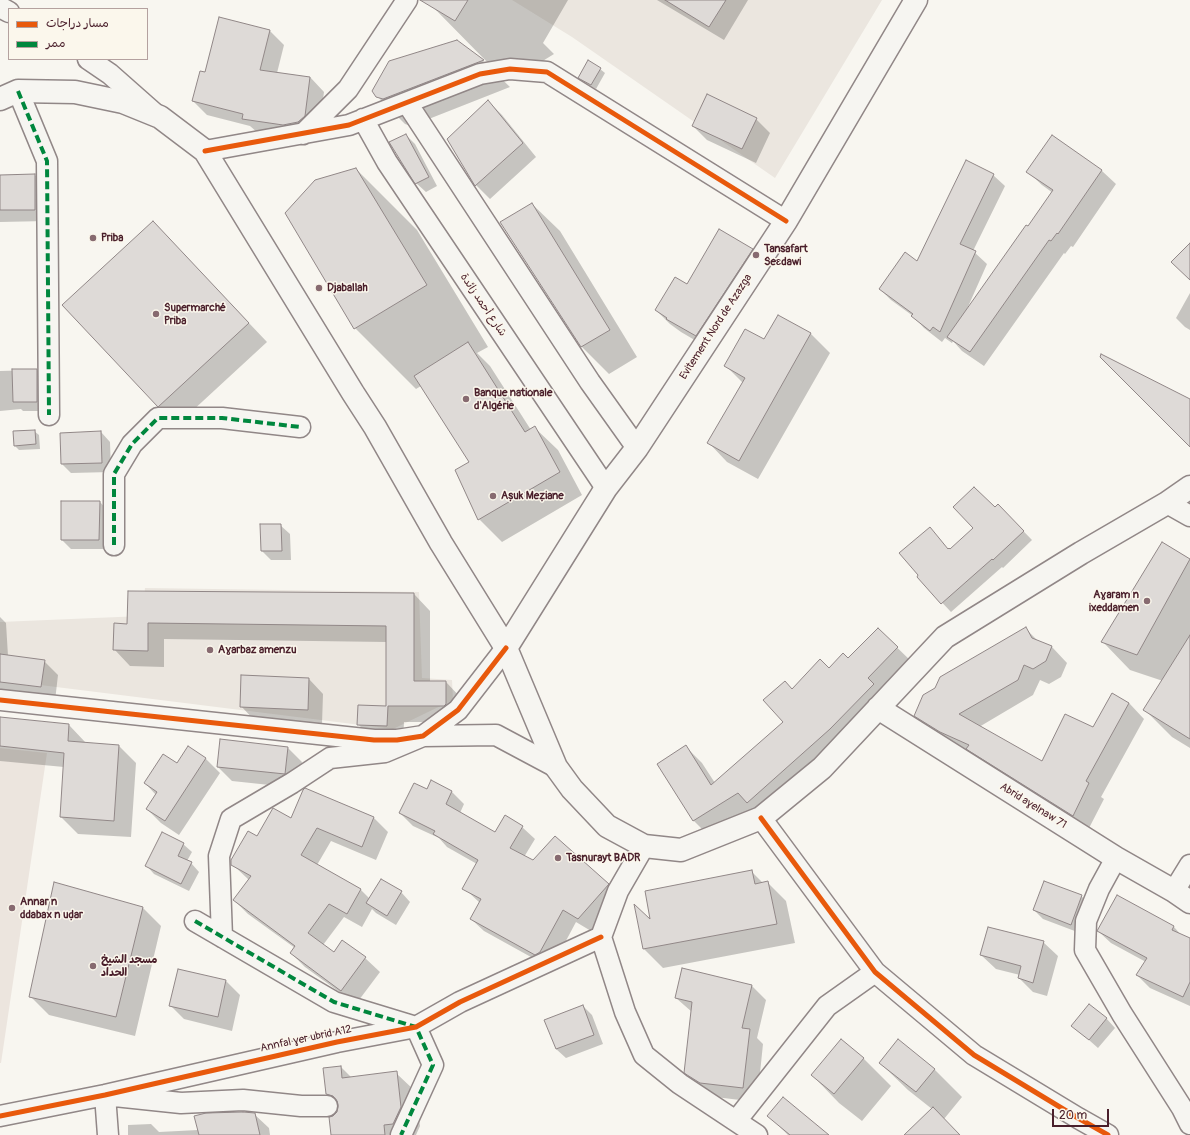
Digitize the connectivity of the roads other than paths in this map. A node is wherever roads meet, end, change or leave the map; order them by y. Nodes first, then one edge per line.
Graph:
1 (407, 0) edge
2 (916, 0) edge
3 (89, 60) edge
4 (9, 95) edge
5 (407, 103) junction
6 (160, 118) junction
7 (362, 119) junction
8 (303, 134) junction
9 (205, 151) junction
10 (786, 221) junction
11 (49, 415) dead end
12 (300, 427) dead end
13 (637, 448) junction
14 (1190, 487) edge
15 (606, 488) junction
16 (1167, 503) junction
17 (1190, 516) edge
18 (114, 545) dead end
19 (506, 648) junction
20 (0, 700) edge
21 (878, 708) junction
22 (423, 736) junction
23 (556, 767) junction
24 (761, 818) junction
25 (644, 846) junction
26 (1116, 858) junction
27 (1190, 865) edge
28 (1182, 896) edge
29 (195, 921) dead end
30 (222, 937) junction
31 (601, 937) junction
32 (875, 972) junction
33 (416, 1027) junction
34 (106, 1095) junction
35 (327, 1106) dead end
36 (1188, 1110) edge
37 (0, 1116) edge
38 (736, 1121) junction
39 (108, 1135) edge
40 (401, 1135) edge
41 (757, 1135) edge
42 (1108, 1135) edge

1 - 8 street
2 - 10 main road, Evitement Nord de Azazga
3 - 6 street
4 - 6 main road
4 - 11 street
5 - 7 street
5 - 10 street
5 - 13 street
6 - 9 main road
7 - 8 street
7 - 15 street, شارع أحمد زائدة
8 - 9 street
9 - 19 main road
10 - 13 main road, Evitement Nord de Azazga
12 - 18 street
13 - 15 main road, Evitement Nord de Azazga
14 - 16 main road
15 - 19 main road, Evitement Nord de Azazga
16 - 17 street
16 - 21 main road
19 - 22 street
19 - 23 main road
20 - 22 street
21 - 24 main road
21 - 26 main road, Abrid aɣelnaw 71
22 - 23 street
22 - 30 street
23 - 25 main road
24 - 25 main road
24 - 32 street
25 - 31 street
26 - 28 main road, Abrid aɣelnaw 71
26 - 36 street
27 - 28 street
29 - 30 street
30 - 33 street
31 - 33 street, Annfal ɣer ubrid A12
31 - 38 street
32 - 38 street
32 - 42 street
33 - 34 street, Annfal ɣer ubrid A12
33 - 40 street
34 - 35 street
34 - 37 street, Annfal ɣer ubrid A12
34 - 39 street
38 - 41 street

